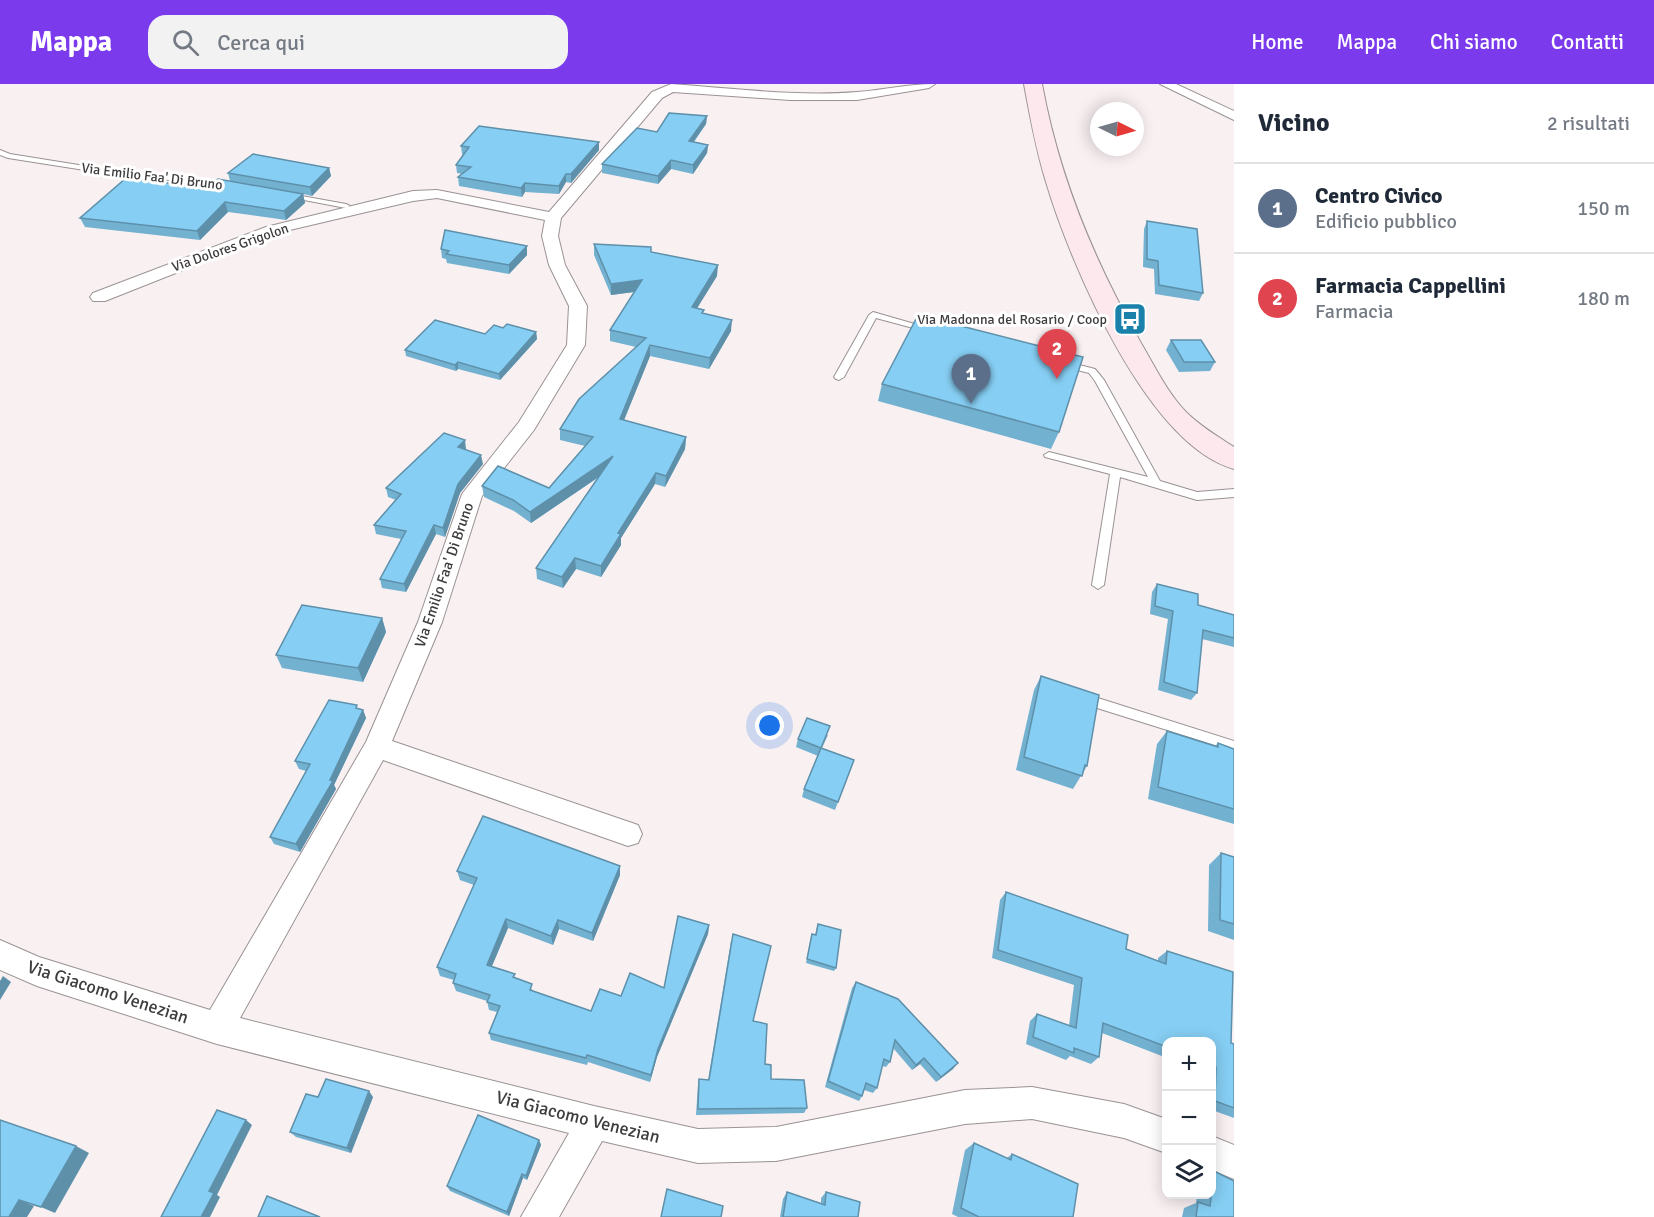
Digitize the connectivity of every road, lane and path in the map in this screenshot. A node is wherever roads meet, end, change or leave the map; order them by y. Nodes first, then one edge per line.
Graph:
1 (929, 84) edge
2 (1033, 84) edge
3 (1166, 84) edge
4 (1234, 116) edge
5 (0, 152) edge
6 (240, 187) edge
7 (275, 193) edge
8 (346, 206) joint
9 (364, 209) junction
10 (553, 217) junction
11 (99, 297) dead end
12 (942, 333) edge
13 (1058, 362) edge
14 (839, 377) dead end
15 (1049, 455) dead end
16 (1234, 460) edge
17 (1115, 473) junction
18 (1156, 483) junction
19 (1234, 494) edge
20 (1098, 585) dead end
21 (1071, 695) edge
22 (1234, 746) edge
23 (376, 747) junction
24 (628, 834) dead end
25 (0, 955) edge
26 (217, 1028) junction
27 (594, 1123) junction
28 (1162, 1134) edge
29 (1216, 1155) edge
30 (1234, 1162) edge
31 (539, 1217) edge

1 - 10 street
2 - 16 street
3 - 4 street
5 - 6 lane, Via Emilio Faa' Di Bruno
7 - 8 lane
8 - 9 street
9 - 10 street
9 - 11 street, Via Dolores Grigolon
10 - 23 street, Via Emilio Faa' Di Bruno
12 - 14 lane
13 - 18 lane
15 - 17 lane
17 - 18 lane
17 - 20 lane
18 - 19 lane
21 - 22 lane
23 - 24 street
23 - 26 street, Via Emilio Faa' Di Bruno
25 - 26 street, Via Giacomo Venezian
26 - 27 street, Via Giacomo Venezian
27 - 28 street, Via Giacomo Venezian
27 - 31 street
29 - 30 street

